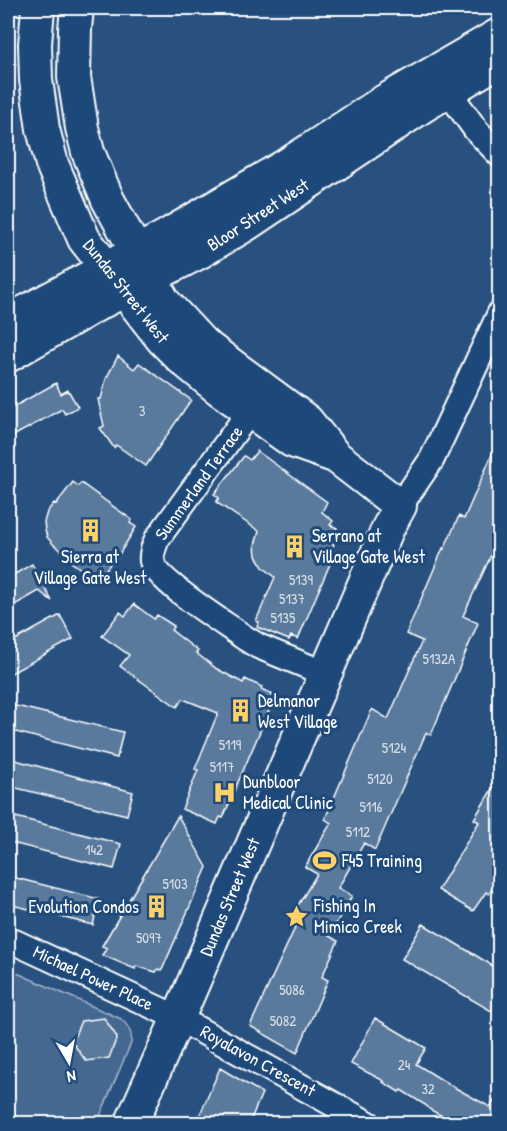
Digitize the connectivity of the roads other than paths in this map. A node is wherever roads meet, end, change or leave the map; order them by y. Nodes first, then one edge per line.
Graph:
1 (38, 8) edge
2 (77, 8) edge
3 (500, 34) edge
4 (500, 60) edge
5 (447, 91) junction
6 (500, 155) edge
7 (130, 272) junction
8 (500, 313) edge
9 (8, 321) edge
10 (493, 345) edge
11 (8, 356) edge
12 (250, 411) junction
13 (335, 456) junction
14 (400, 506) junction
15 (326, 674) junction
16 (8, 939) edge
17 (178, 1018) junction
18 (131, 1124) edge
19 (369, 1124) edge

1 - 7 main road, Dundas Street West
2 - 7 main road, Dundas Street West
3 - 7 main road, Bloor Street West
4 - 5 main road, Bloor Street West
5 - 6 street
5 - 7 main road, Bloor Street West
7 - 9 main road, Bloor Street West
7 - 11 main road, Bloor Street West
7 - 12 main road, Dundas Street West
7 - 13 main road, Dundas Street West
8 - 10 street, Dundas Street West
10 - 14 street, Dundas Street West
12 - 13 main road, Dundas Street West
12 - 15 street, Summerland Terrace
13 - 14 main road, Dundas Street West
14 - 15 main road, Dundas Street West
15 - 17 main road, Dundas Street West
16 - 17 street, Michael Power Place
17 - 18 main road, Dundas Street West
17 - 19 street, Royalavon Crescent

